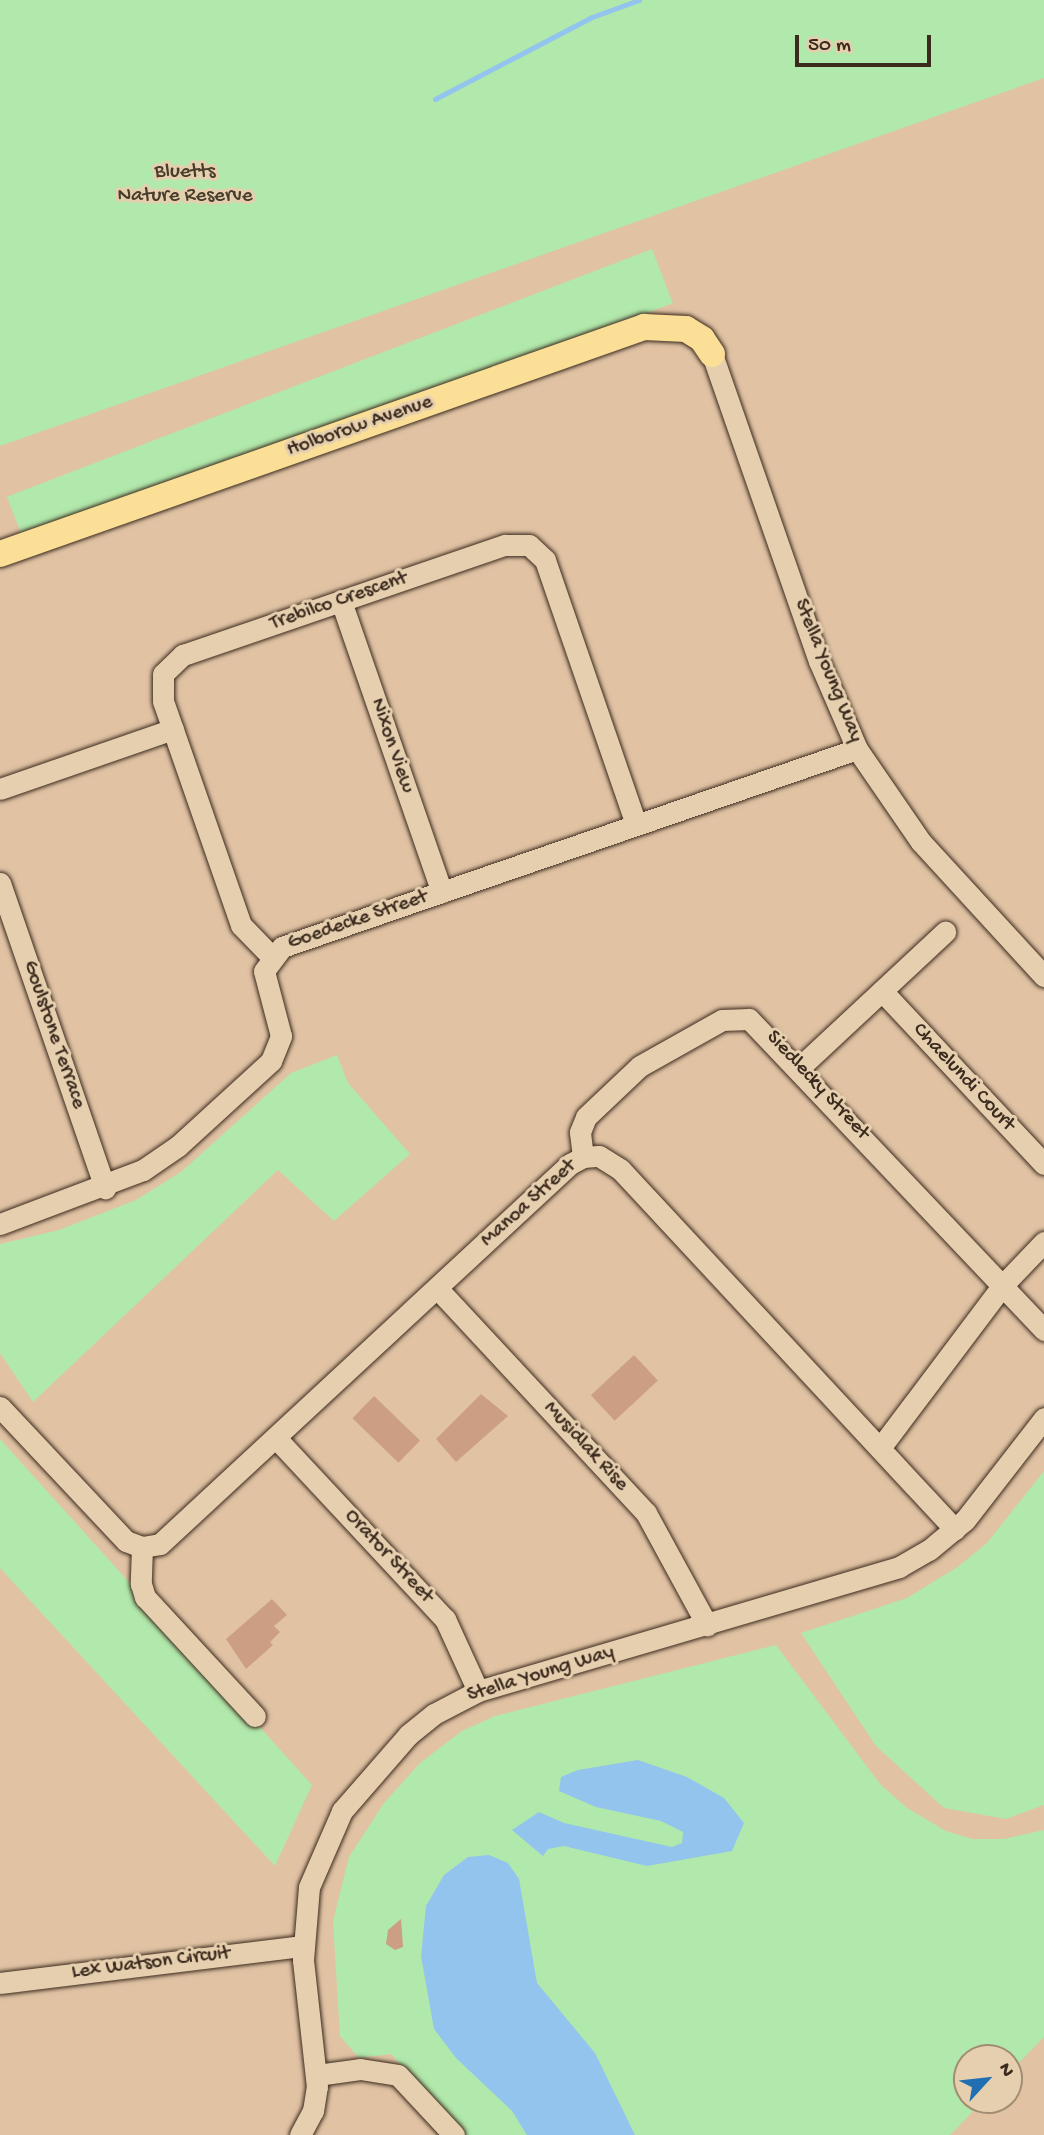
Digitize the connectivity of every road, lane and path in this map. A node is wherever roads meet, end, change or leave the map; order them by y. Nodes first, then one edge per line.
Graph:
1 (712, 354) joint
2 (0, 554) edge
3 (341, 601) junction
4 (173, 729) junction
5 (857, 748) junction
6 (0, 789) edge
7 (636, 824) junction
8 (0, 883) edge
9 (442, 892) junction
10 (945, 932) dead end
11 (271, 956) junction
12 (1044, 975) edge
13 (882, 991) junction
14 (799, 1068) junction
15 (583, 1157) junction
16 (1044, 1164) edge
17 (105, 1188) junction
18 (0, 1224) edge
19 (1044, 1242) edge
20 (1002, 1286) junction
21 (437, 1288) junction
22 (1044, 1330) edge
23 (0, 1407) edge
24 (1044, 1418) edge
25 (276, 1438) junction
26 (880, 1448) junction
27 (956, 1530) junction
28 (142, 1547) junction
29 (706, 1625) junction
30 (478, 1691) junction
31 (255, 1716) dead end
32 (303, 1946) junction
33 (0, 1983) edge
34 (317, 2074) junction
35 (300, 2135) edge
36 (454, 2135) edge

1 - 2 main road, Holborow Avenue
1 - 5 street, Stella Young Way
3 - 4 street, Trebilco Crescent
3 - 7 street, Trebilco Crescent
3 - 9 street, Nixon View
4 - 6 street
4 - 11 street, Trebilco Crescent
5 - 7 street, Goedecke Street
5 - 12 street, Stella Young Way
7 - 9 street, Goedecke Street
8 - 17 street, Goulstone Terrace
9 - 11 street, Goedecke Street
10 - 13 street
11 - 17 street, Goedecke Street
13 - 14 street
13 - 16 street, Chaelundi Court
14 - 15 street, Siedlecky Street
14 - 20 street, Siedlecky Street
15 - 21 street, Manoa Street
15 - 26 street, Manoa Street
17 - 18 street, Goedecke Street
19 - 20 street
20 - 22 street, Siedlecky Street
20 - 26 street
21 - 25 street, Manoa Street
21 - 29 street, Musidlak Rise
23 - 28 street
24 - 27 street, Stella Young Way
25 - 28 street, Manoa Street
25 - 30 street, Orator Street
26 - 27 street, Manoa Street
27 - 29 street, Stella Young Way
28 - 31 street
29 - 30 street, Stella Young Way
30 - 32 street, Stella Young Way
32 - 33 street, Lex Watson Circuit
32 - 34 street, Stella Young Way
34 - 35 street, Stella Young Way
34 - 36 street

